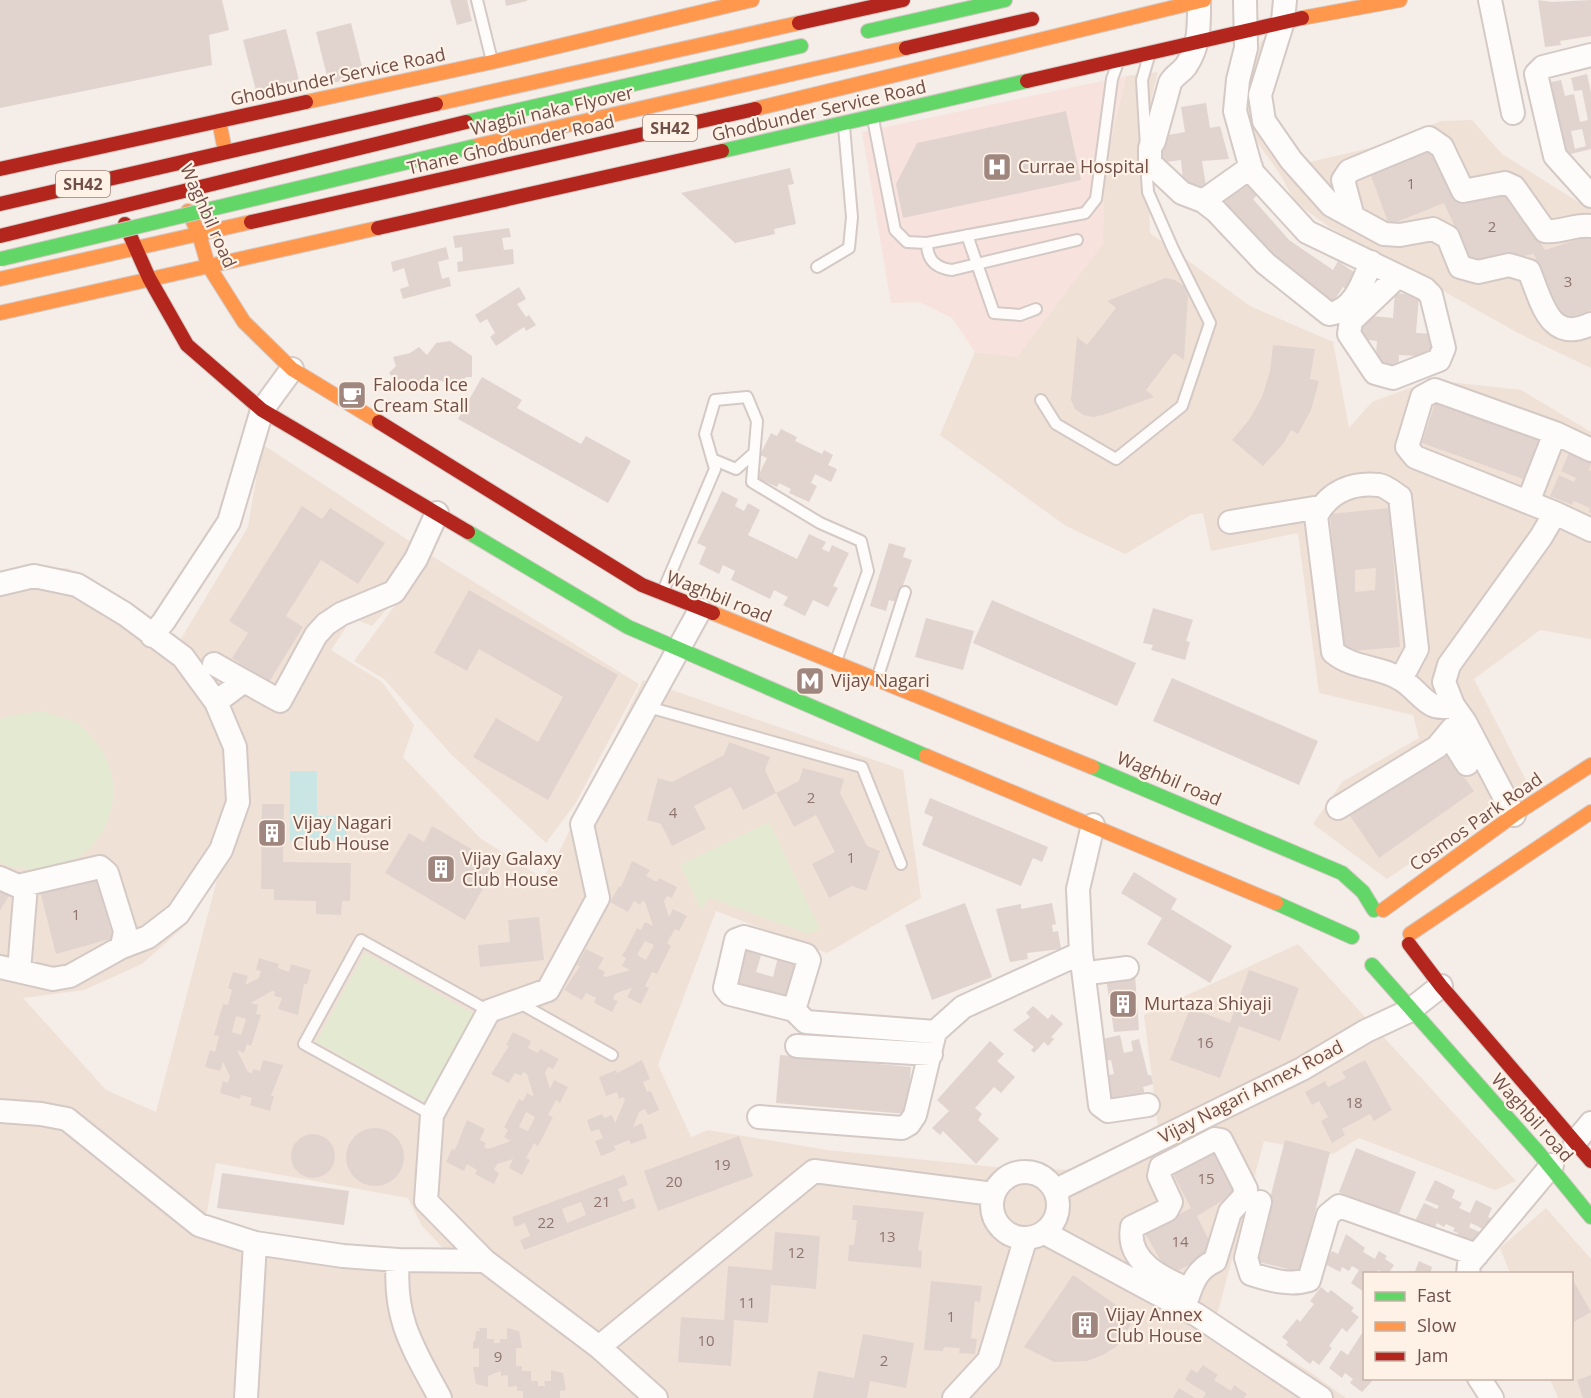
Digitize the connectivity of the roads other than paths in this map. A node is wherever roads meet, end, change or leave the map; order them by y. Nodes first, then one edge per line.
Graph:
1 (477, 0) edge
2 (752, 0) edge
3 (903, 0) edge
4 (1005, 0) edge
5 (1245, 0) edge
6 (1400, 0) edge
7 (1490, 0) edge
8 (1202, 1) edge
9 (1284, 10) edge
10 (1042, 16) dead end
11 (1245, 30) junction
12 (856, 34) dead end
13 (1199, 41) junction
14 (810, 44) dead end
15 (1150, 52) junction
16 (1591, 55) edge
17 (1118, 62) junction
18 (496, 76) junction
19 (1513, 113) dead end
20 (873, 118) junction
21 (219, 121) junction
22 (844, 124) junction
23 (225, 151) junction
24 (165, 164) junction
25 (1251, 167) junction
26 (0, 169) edge
27 (107, 179) junction
28 (1591, 196) edge
29 (1203, 201) junction
30 (0, 204) edge
31 (1353, 217) junction
32 (1591, 226) edge
33 (199, 234) junction
34 (967, 235) junction
35 (0, 236) edge
36 (1077, 240) dead end
37 (927, 243) junction
38 (135, 250) junction
39 (0, 260) edge
40 (1371, 262) junction
41 (208, 265) junction
42 (975, 265) junction
43 (817, 267) dead end
44 (1398, 276) junction
45 (149, 278) junction
46 (0, 279) edge
47 (1036, 309) dead end
48 (0, 313) edge
49 (1591, 324) edge
50 (292, 369) junction
51 (1041, 400) dead end
52 (262, 410) junction
53 (1555, 433) junction
54 (1591, 450) edge
55 (753, 453) junction
56 (712, 459) junction
57 (1528, 502) junction
58 (1320, 507) junction
59 (437, 513) junction
60 (1555, 513) junction
61 (1230, 522) dead end
62 (1591, 530) edge
63 (0, 584) edge
64 (904, 592) dead end
65 (662, 594) junction
66 (700, 610) junction
67 (152, 636) junction
68 (680, 649) junction
69 (835, 663) junction
70 (214, 664) dead end
71 (877, 679) junction
72 (1401, 679) junction
73 (244, 681) junction
74 (216, 702) junction
75 (648, 707) junction
76 (1455, 720) junction
77 (1467, 764) dead end
78 (1591, 765) edge
79 (1338, 808) dead end
80 (1591, 812) edge
81 (1514, 814) junction
82 (1093, 825) junction
83 (901, 864) dead end
84 (0, 878) edge
85 (26, 885) junction
86 (1378, 910) junction
87 (1406, 930) junction
88 (1352, 937) junction
89 (1082, 946) junction
90 (122, 947) junction
91 (1372, 966) junction
92 (1127, 968) dead end
93 (9, 969) edge
94 (1096, 972) junction
95 (1441, 986) junction
96 (516, 1001) junction
97 (794, 1010) dead end
98 (489, 1011) junction
99 (1409, 1011) junction
100 (1102, 1020) dead end
101 (933, 1043) junction
102 (797, 1046) dead end
103 (612, 1055) dead end
104 (1148, 1105) dead end
105 (0, 1111) edge
106 (432, 1115) junction
107 (759, 1117) dead end
108 (1591, 1123) edge
109 (1575, 1142) junction
110 (1591, 1161) edge
111 (1552, 1165) junction
112 (1056, 1190) junction
113 (993, 1194) junction
114 (1260, 1202) dead end
115 (1591, 1217) edge
116 (1035, 1236) junction
117 (255, 1243) junction
118 (398, 1260) junction
119 (485, 1261) junction
120 (1472, 1264) edge
121 (1187, 1299) junction
122 (599, 1347) junction
123 (1480, 1380) edge
124 (246, 1398) edge
125 (440, 1398) edge
126 (656, 1398) edge
127 (954, 1398) edge
128 (1321, 1398) edge
129 (1492, 1398) edge

1 - 18 lane
2 - 18 main road, Ghodbunder Service Road
3 - 18 main road, SH42
4 - 12 main road
5 - 11 street
6 - 9 main road, Ghodbunder Service Road
7 - 19 street
8 - 13 street
8 - 33 main road, Thane Ghodbunder Road / SH42
9 - 11 main road, Ghodbunder Service Road
9 - 31 street
10 - 39 main road, Wagbil naka Flyover, bridge
11 - 13 main road, Ghodbunder Service Road
11 - 25 street
13 - 15 main road, Ghodbunder Service Road
13 - 29 street
14 - 35 main road, Wagbil naka Flyover, bridge
15 - 17 main road, Ghodbunder Service Road
15 - 51 lane
16 - 28 street
17 - 20 main road, Ghodbunder Service Road
17 - 34 lane
18 - 21 main road, Ghodbunder Service Road
18 - 23 main road, SH42
20 - 22 main road, Ghodbunder Service Road
20 - 37 lane
21 - 23 main road
21 - 26 main road, Ghodbunder Service Road
22 - 41 main road, Ghodbunder Service Road
22 - 43 lane
23 - 24 main road, SH42
24 - 27 main road, SH42
24 - 33 main road, Waghbil road
25 - 29 street
25 - 40 street
27 - 30 main road, SH42
27 - 38 main road
29 - 40 street
31 - 32 street
31 - 49 street
33 - 38 main road, Thane Ghodbunder Road / SH42
33 - 41 main road, Waghbil road
34 - 37 lane
34 - 42 lane
36 - 42 lane
37 - 42 lane
38 - 45 main road
38 - 46 main road, Thane Ghodbunder Road / SH42
40 - 44 street
41 - 45 main road, Ghodbunder Service Road
41 - 50 main road, Waghbil road
42 - 47 lane
44 - 44 street
45 - 48 main road, Ghodbunder Service Road
45 - 52 main road
50 - 52 street
50 - 65 main road, Waghbil road
52 - 59 main road
52 - 67 street
53 - 54 street
53 - 57 street
53 - 57 street
55 - 56 lane
55 - 56 lane
55 - 69 lane
56 - 65 lane
57 - 60 street
58 - 61 street
58 - 72 street
58 - 72 street
59 - 68 main road
59 - 73 street
60 - 62 street
60 - 76 street
63 - 67 street
64 - 71 lane
65 - 66 main road, Waghbil road
66 - 68 street
66 - 69 main road, Waghbil road
67 - 74 street
68 - 75 street
68 - 82 main road
69 - 71 main road, Waghbil road
70 - 73 street
71 - 86 main road, Waghbil road
72 - 76 street
73 - 74 street
74 - 90 street
75 - 83 lane
75 - 96 street
76 - 77 street
76 - 79 street
76 - 81 street
78 - 81 main road, Cosmos Park Road
80 - 87 main road
81 - 86 main road, Cosmos Park Road
82 - 88 main road
82 - 89 street
84 - 85 street
85 - 90 street
85 - 93 street
86 - 87 main road
86 - 88 main road
87 - 91 main road
87 - 95 main road, Waghbil road
88 - 91 main road
89 - 94 street
89 - 101 street
89 - 104 street
90 - 93 street
91 - 99 main road, Waghbil road
92 - 94 street
94 - 100 street
95 - 99 street, Vijay Nagari Annex Road
95 - 109 main road, Waghbil road
96 - 98 street
96 - 103 lane
97 - 101 street
98 - 106 street
98 - 106 lane
99 - 111 main road, Waghbil road
99 - 112 street, Vijay Nagari Annex Road
101 - 102 street
101 - 107 street
105 - 117 street
106 - 119 street
108 - 109 street
109 - 110 main road, Waghbil road
111 - 115 main road, Waghbil road
111 - 120 street
112 - 113 street
112 - 116 street
113 - 116 street
113 - 122 street
114 - 120 street
116 - 121 street
116 - 127 street
117 - 118 street
117 - 124 street
118 - 119 street
118 - 125 street
119 - 122 street
121 - 121 street
121 - 128 street
122 - 126 street
123 - 129 street

